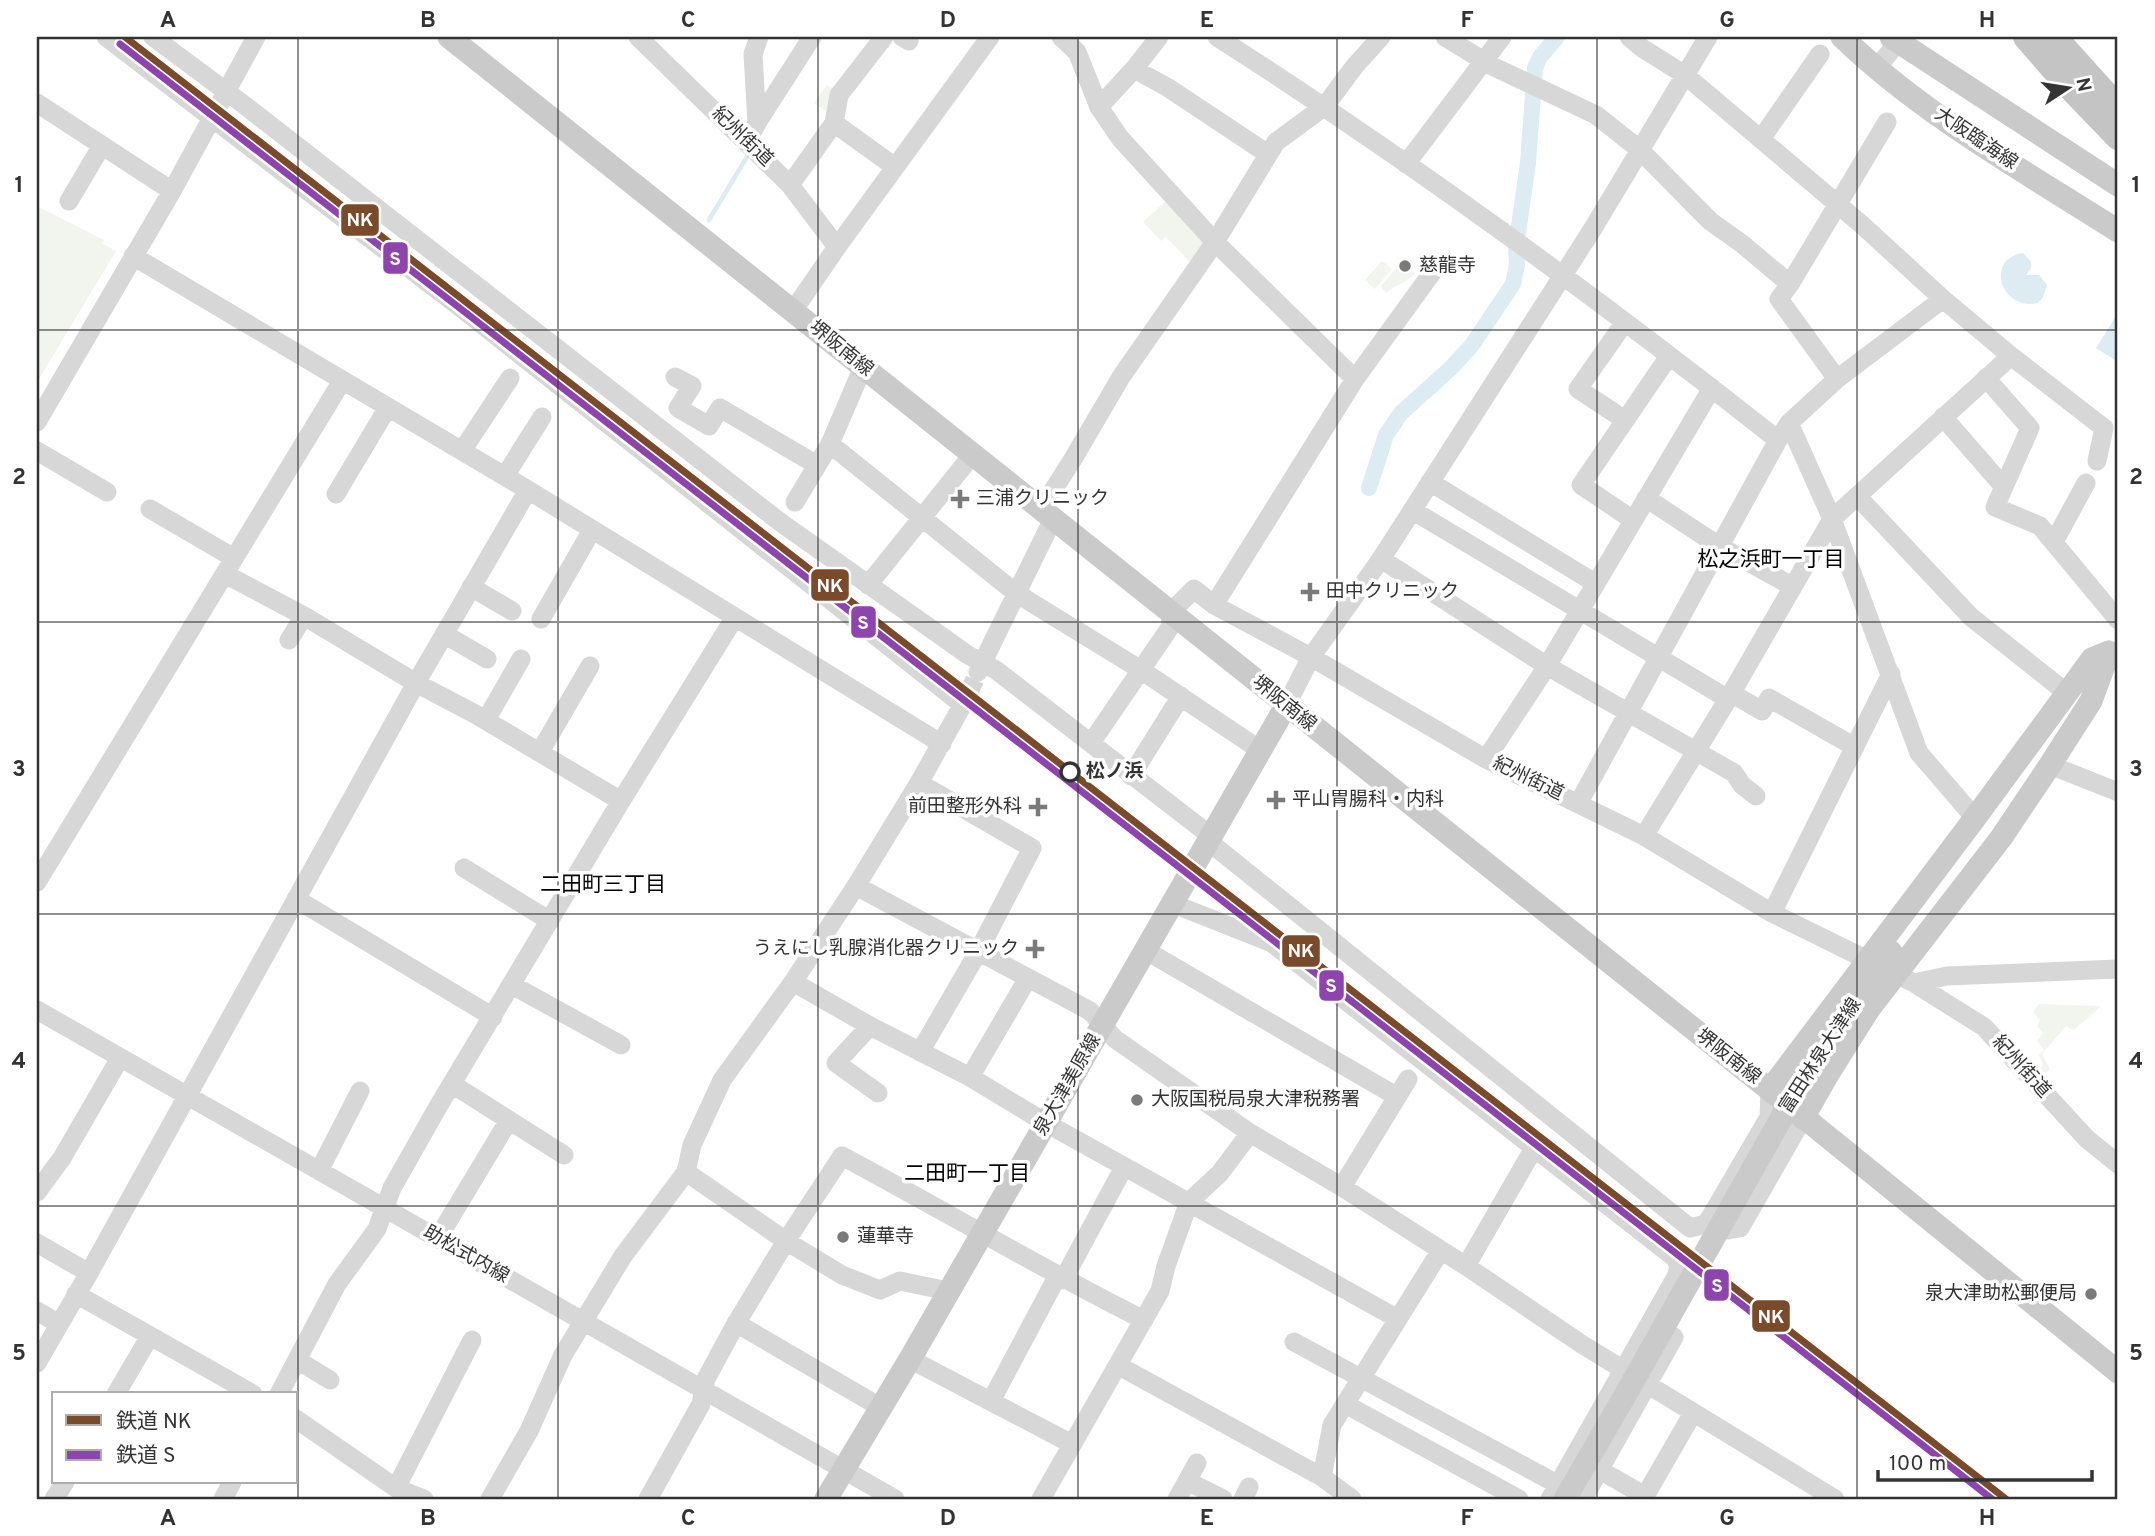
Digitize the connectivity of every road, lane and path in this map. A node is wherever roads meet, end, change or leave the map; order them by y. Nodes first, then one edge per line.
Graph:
1 (106, 37) edge
2 (153, 37) edge
3 (256, 37) edge
4 (449, 37) edge
5 (638, 37) edge
6 (759, 37) edge
7 (812, 37) edge
8 (884, 37) edge
9 (990, 37) edge
10 (1061, 37) edge
11 (1159, 37) edge
12 (1217, 37) edge
13 (1381, 37) edge
14 (1446, 37) edge
15 (1502, 37) edge
16 (1629, 37) edge
17 (1708, 37) edge
18 (1842, 37) edge
19 (2026, 37) edge
20 (2054, 37) edge
21 (1896, 39) edge
22 (1820, 54) dead end
23 (1483, 60) junction
24 (1134, 69) junction
25 (1876, 69) junction
26 (1685, 75) junction
27 (227, 92) junction
28 (37, 103) edge
29 (1325, 106) junction
30 (1099, 107) junction
31 (2118, 108) edge
32 (211, 120) junction
33 (1887, 122) dead end
34 (834, 123) junction
35 (757, 124) junction
36 (2118, 137) edge
37 (1761, 139) junction
38 (747, 142) junction
39 (101, 147) junction
40 (1639, 149) junction
41 (1268, 154) junction
42 (1406, 164) junction
43 (895, 167) junction
44 (790, 185) junction
45 (2118, 185) edge
46 (172, 191) junction
47 (69, 201) dead end
48 (1837, 204) junction
49 (2118, 231) edge
50 (1215, 242) junction
51 (837, 247) junction
52 (133, 256) junction
53 (1434, 270) dead end
54 (1563, 275) junction
55 (1790, 284) junction
56 (1942, 299) junction
57 (793, 310) junction
58 (1625, 322) junction
59 (1669, 356) junction
60 (2011, 356) junction
61 (863, 367) junction
62 (675, 377) dead end
63 (510, 378) dead end
64 (1986, 378) junction
65 (1355, 379) junction
66 (1837, 379) junction
67 (342, 381) junction
68 (1712, 388) junction
69 (387, 407) junction
70 (542, 417) dead end
71 (1942, 417) junction
72 (1625, 420) junction
73 (37, 422) edge
74 (1789, 423) junction
75 (1777, 440) junction
76 (830, 444) junction
77 (462, 451) junction
78 (37, 452) edge
79 (973, 454) junction
80 (2096, 461) dead end
81 (817, 465) junction
82 (505, 476) junction
83 (1430, 482) junction
84 (2087, 483) dead end
85 (2004, 487) junction
86 (528, 490) junction
87 (107, 492) dead end
88 (336, 494) dead end
89 (1857, 496) junction
90 (1646, 499) junction
91 (795, 502) dead end
92 (150, 509) dead end
93 (1412, 510) junction
94 (1047, 514) junction
95 (921, 517) junction
96 (1832, 519) junction
97 (1633, 520) junction
98 (784, 525) junction
99 (592, 530) junction
100 (2054, 542) junction
101 (1719, 546) junction
102 (765, 551) junction
103 (1381, 559) junction
104 (230, 566) junction
105 (1595, 583) junction
106 (868, 585) junction
107 (1792, 586) junction
108 (471, 587) junction
109 (1016, 593) junction
110 (1214, 605) junction
111 (512, 611) dead end
112 (1579, 611) junction
113 (1170, 613) junction
114 (304, 616) junction
115 (735, 617) junction
116 (541, 619) dead end
117 (2118, 620) edge
118 (444, 634) junction
119 (289, 640) dead end
120 (2113, 646) edge
121 (1311, 656) junction
122 (1659, 658) junction
123 (487, 659) dead end
124 (521, 659) dead end
125 (590, 666) dead end
126 (1547, 666) junction
127 (980, 668) junction
128 (1141, 670) junction
129 (1891, 674) junction
130 (416, 683) junction
131 (2067, 693) junction
132 (1181, 696) junction
133 (1729, 696) junction
134 (1286, 706) junction
135 (1628, 714) junction
136 (486, 720) junction
137 (1091, 743) junction
138 (942, 744) junction
139 (1855, 747) junction
140 (1260, 750) junction
141 (1696, 750) junction
142 (540, 752) junction
143 (1486, 759) junction
144 (2050, 765) junction
145 (1131, 776) junction
146 (919, 783) junction
147 (2118, 792) edge
148 (1756, 796) dead end
149 (621, 801) junction
150 (1578, 804) junction
151 (1975, 818) junction
152 (1644, 836) junction
153 (1209, 839) junction
154 (464, 868) dead end
155 (37, 880) edge
156 (856, 886) junction
157 (296, 899) junction
158 (1171, 903) junction
159 (1772, 913) junction
160 (550, 921) junction
161 (1145, 950) junction
162 (978, 952) junction
163 (1867, 959) junction
164 (2118, 969) edge
165 (1027, 978) junction
166 (1905, 979) junction
167 (793, 982) junction
168 (512, 985) junction
169 (37, 1010) edge
170 (493, 1017) junction
171 (1103, 1023) junction
172 (870, 1026) junction
173 (621, 1045) dead end
174 (920, 1052) junction
175 (120, 1058) junction
176 (970, 1077) junction
177 (1408, 1079) dead end
178 (452, 1084) junction
179 (1770, 1090) junction
180 (360, 1091) dead end
181 (878, 1093) dead end
182 (187, 1096) junction
183 (1396, 1096) junction
184 (1803, 1118) junction
185 (509, 1120) junction
186 (1046, 1123) junction
187 (1250, 1133) junction
188 (1534, 1148) junction
189 (564, 1155) dead end
190 (2118, 1164) edge
191 (1125, 1167) junction
192 (319, 1171) junction
193 (686, 1172) junction
194 (1342, 1187) junction
195 (37, 1192) edge
196 (1189, 1202) junction
197 (384, 1209) junction
198 (1714, 1211) junction
199 (982, 1231) junction
200 (438, 1238) junction
201 (786, 1241) junction
202 (37, 1243) edge
203 (1441, 1250) junction
204 (1466, 1266) junction
205 (89, 1273) junction
206 (1060, 1278) junction
207 (947, 1291) junction
208 (76, 1294) junction
209 (37, 1311) edge
210 (1398, 1319) junction
211 (1144, 1320) junction
212 (583, 1322) junction
213 (1650, 1322) junction
214 (736, 1323) junction
215 (60, 1324) junction
216 (150, 1336) junction
217 (472, 1340) dead end
218 (1294, 1342) dead end
219 (910, 1359) junction
220 (297, 1360) junction
221 (37, 1363) edge
222 (1119, 1366) junction
223 (2118, 1372) edge
224 (1361, 1378) junction
225 (330, 1380) dead end
226 (1633, 1382) junction
227 (702, 1390) junction
228 (117, 1392) edge
229 (249, 1392) edge
230 (280, 1392) edge
231 (991, 1401) junction
232 (1345, 1404) junction
233 (880, 1407) junction
234 (1693, 1413) junction
235 (298, 1420) edge
236 (1072, 1444) junction
237 (1197, 1463) dead end
238 (1600, 1470) junction
239 (843, 1471) junction
240 (1322, 1477) junction
241 (1187, 1481) junction
242 (64, 1484) edge
243 (397, 1488) junction
244 (1558, 1494) edge
245 (1814, 1494) edge
246 (1047, 1497) edge
247 (1341, 1497) edge
248 (54, 1499) edge
249 (424, 1499) edge
250 (490, 1499) edge
251 (648, 1499) edge
252 (826, 1499) edge
253 (895, 1499) edge
254 (1177, 1499) edge
255 (1223, 1499) edge
256 (1519, 1499) edge
257 (1583, 1499) edge
258 (1835, 1499) edge

1 - 32 street
2 - 27 street
3 - 27 street
4 - 57 main road, 堺阪南線
5 - 38 street, 紀州街道
6 - 35 street
7 - 35 street
8 - 34 street
9 - 43 street
10 - 30 street
11 - 24 street
12 - 29 street
13 - 29 street
14 - 23 street
15 - 23 street
16 - 26 street
17 - 26 street
18 - 25 main road, 大阪臨海線
19 - 36 highway
20 - 31 highway
21 - 25 street
21 - 45 main road, 大阪臨海線
22 - 37 street
23 - 40 street
23 - 42 street
24 - 30 street
24 - 41 street
25 - 49 main road, 大阪臨海線
26 - 37 street
26 - 40 street
27 - 32 street
27 - 98 street
28 - 39 street
29 - 41 street
29 - 42 street
30 - 50 street
32 - 46 street
32 - 102 street
33 - 48 street
34 - 43 street
34 - 44 street
35 - 38 street
37 - 48 street
38 - 44 street, 紀州街道
39 - 46 street
39 - 47 street
40 - 54 street
40 - 55 street
41 - 50 street
42 - 54 street
43 - 51 street
44 - 51 street, 紀州街道
46 - 52 street
48 - 55 street
48 - 56 street
50 - 65 street
50 - 94 street
51 - 57 street
52 - 67 street
52 - 73 street
53 - 65 street
54 - 58 street
54 - 83 street
55 - 66 street
56 - 60 street
56 - 66 street
57 - 61 main road, 堺阪南線
58 - 59 street
58 - 72 street
59 - 68 street
59 - 72 street
60 - 64 street
60 - 80 street
61 - 76 street
61 - 79 main road, 堺阪南線
62 - 81 street
63 - 77 street
64 - 71 street
64 - 85 street
65 - 110 street
66 - 74 street
67 - 69 street
67 - 104 street
68 - 75 street
68 - 90 street
69 - 77 street
69 - 88 street
70 - 82 street
71 - 85 street
71 - 89 street
72 - 97 street
74 - 75 street
74 - 96 street
75 - 101 street
76 - 81 street
76 - 95 street
77 - 82 street
78 - 87 street
79 - 94 main road, 堺阪南線
79 - 95 street
81 - 91 street
82 - 86 street
83 - 93 street
83 - 105 street
84 - 100 street
85 - 100 street
86 - 99 street
86 - 108 street
89 - 96 street
89 - 131 street
90 - 97 street
90 - 101 street
92 - 104 street
93 - 103 street
93 - 112 street
94 - 109 street
94 - 113 main road, 堺阪南線
95 - 106 street
95 - 109 street
96 - 107 street
96 - 129 street
97 - 105 street
98 - 102 street
98 - 106 street
99 - 115 street
99 - 116 street
100 - 117 street
101 - 107 street
101 - 122 street
102 - 138 street
103 - 121 street
103 - 126 street
104 - 114 street
104 - 155 street
105 - 112 street
106 - 127 street
107 - 133 street
108 - 111 street
108 - 118 street
109 - 127 street
109 - 128 street
110 - 113 street, 紀州街道
110 - 121 street, 紀州街道
112 - 122 street
112 - 126 street
113 - 128 street
113 - 134 main road, 堺阪南線
114 - 119 street
114 - 130 street
115 - 138 street
115 - 149 street
118 - 123 street
118 - 130 street
120 - 131 main road
120 - 144 main road
120 - 226 main road, 富田林泉大津線, bridge
121 - 134 street
121 - 143 street, 紀州街道
122 - 133 street
122 - 135 street
124 - 136 street
125 - 142 street
126 - 135 street
126 - 143 street
127 - 137 street
128 - 132 street
128 - 137 street
129 - 139 street
129 - 151 street
130 - 136 street
130 - 157 street
131 - 151 main road
132 - 140 street
132 - 145 street
133 - 139 street
133 - 141 street
134 - 140 main road, 泉大津美原線
134 - 179 main road, 堺阪南線
135 - 141 street
135 - 150 street
136 - 142 street
137 - 145 street
138 - 146 street
139 - 159 street
140 - 153 main road, 泉大津美原線
141 - 148 street
141 - 152 street
142 - 149 street
143 - 150 street, 紀州街道
144 - 147 street
144 - 166 main road
145 - 153 street
146 - 156 street
146 - 162 street
149 - 160 street
150 - 152 street, 紀州街道
151 - 163 main road
152 - 159 street, 紀州街道
153 - 158 main road, 泉大津美原線
153 - 198 street
154 - 160 street
156 - 162 street
156 - 167 street
157 - 170 street
157 - 182 street
158 - 161 main road, 泉大津美原線
158 - 188 street
159 - 163 street, 紀州街道
160 - 168 street
161 - 171 main road, 泉大津美原線
161 - 183 street
162 - 165 street
162 - 174 street
163 - 166 street, 紀州街道
163 - 179 main road
164 - 166 street
165 - 171 street
165 - 176 street
166 - 184 main road
166 - 190 street, 紀州街道
167 - 172 street
167 - 193 street
168 - 170 street
168 - 173 street
169 - 175 street, 助松式内線
170 - 178 street
171 - 186 main road, 泉大津美原線
171 - 187 street
172 - 174 street
172 - 181 street
174 - 176 street
175 - 182 street, 助松式内線
175 - 195 street
176 - 186 street
177 - 183 street
178 - 185 street
178 - 197 street
179 - 184 main road, 堺阪南線
179 - 198 street
180 - 192 street
182 - 192 street, 助松式内線
182 - 205 street
183 - 194 street
184 - 198 street
184 - 223 main road, 堺阪南線
185 - 189 street
185 - 200 street
186 - 191 street
186 - 199 main road, 泉大津美原線
187 - 194 street
187 - 196 street
188 - 204 street
188 - 213 street
191 - 196 street
191 - 206 street
192 - 197 street, 助松式内線
193 - 201 street
193 - 212 street
194 - 203 street
196 - 210 street
196 - 211 street
197 - 200 street, 助松式内線
197 - 220 street
199 - 201 street
199 - 206 street
199 - 207 main road, 泉大津美原線
200 - 212 street, 助松式内線
201 - 207 street
201 - 214 street
202 - 205 street
203 - 204 street
203 - 210 street
204 - 226 street
205 - 208 street
206 - 211 street
206 - 231 street
207 - 219 main road, 泉大津美原線
208 - 215 street
208 - 216 street
209 - 215 street
210 - 224 street
211 - 222 street
212 - 227 street, 助松式内線
212 - 250 street
213 - 226 street
213 - 226 street
214 - 227 street
214 - 233 street
215 - 221 street
216 - 228 street
216 - 229 street
217 - 243 street
218 - 224 street
219 - 231 street
219 - 233 main road, 泉大津美原線
220 - 225 street
220 - 230 street
222 - 236 street
222 - 240 street
224 - 232 street
224 - 244 street
226 - 234 street
226 - 238 street
226 - 244 main road, 富田林泉大津線
227 - 239 street, 助松式内線
227 - 251 street
231 - 236 street
232 - 240 street
232 - 256 street
233 - 239 main road, 泉大津美原線
234 - 238 street
234 - 245 street
235 - 243 street
236 - 246 street
237 - 241 street
238 - 257 street
239 - 252 main road, 泉大津美原線
239 - 253 street, 助松式内線
240 - 247 street
241 - 254 street
241 - 255 street
242 - 248 street
243 - 249 street
245 - 258 street

